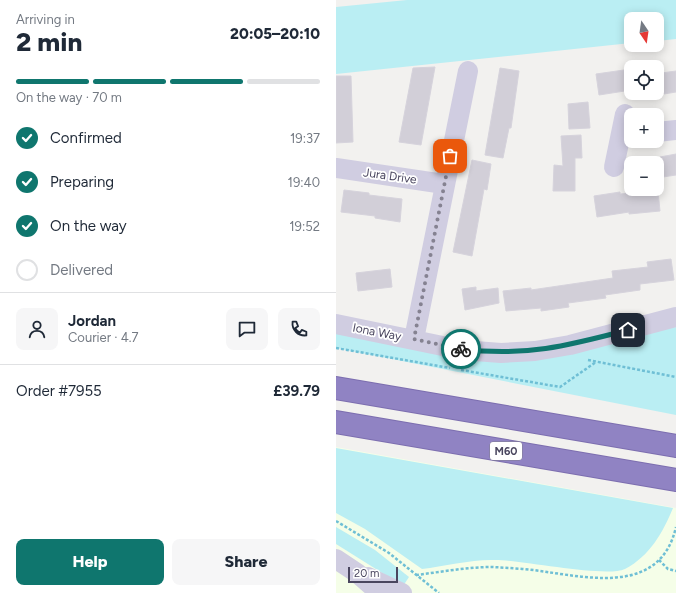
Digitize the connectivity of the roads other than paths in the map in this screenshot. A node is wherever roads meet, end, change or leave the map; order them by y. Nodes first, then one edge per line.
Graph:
1 (468, 70) dead end
2 (676, 130) edge
3 (664, 131) edge
4 (624, 140) edge
5 (614, 167) dead end
6 (336, 168) edge
7 (444, 184) junction
8 (676, 317) edge
9 (336, 324) edge
10 (414, 339) junction
11 (336, 388) edge
12 (336, 422) edge
13 (676, 446) edge
14 (676, 480) edge
15 (336, 559) edge
16 (357, 573) junction
17 (380, 593) edge
18 (402, 593) edge

1 - 7 street
2 - 3 street
4 - 5 street
6 - 7 street, Jura Drive
7 - 10 street
8 - 10 street, Iona Way
9 - 10 street, Iona Way
11 - 13 highway
12 - 14 highway, M60
15 - 16 street
16 - 17 street
16 - 18 street

